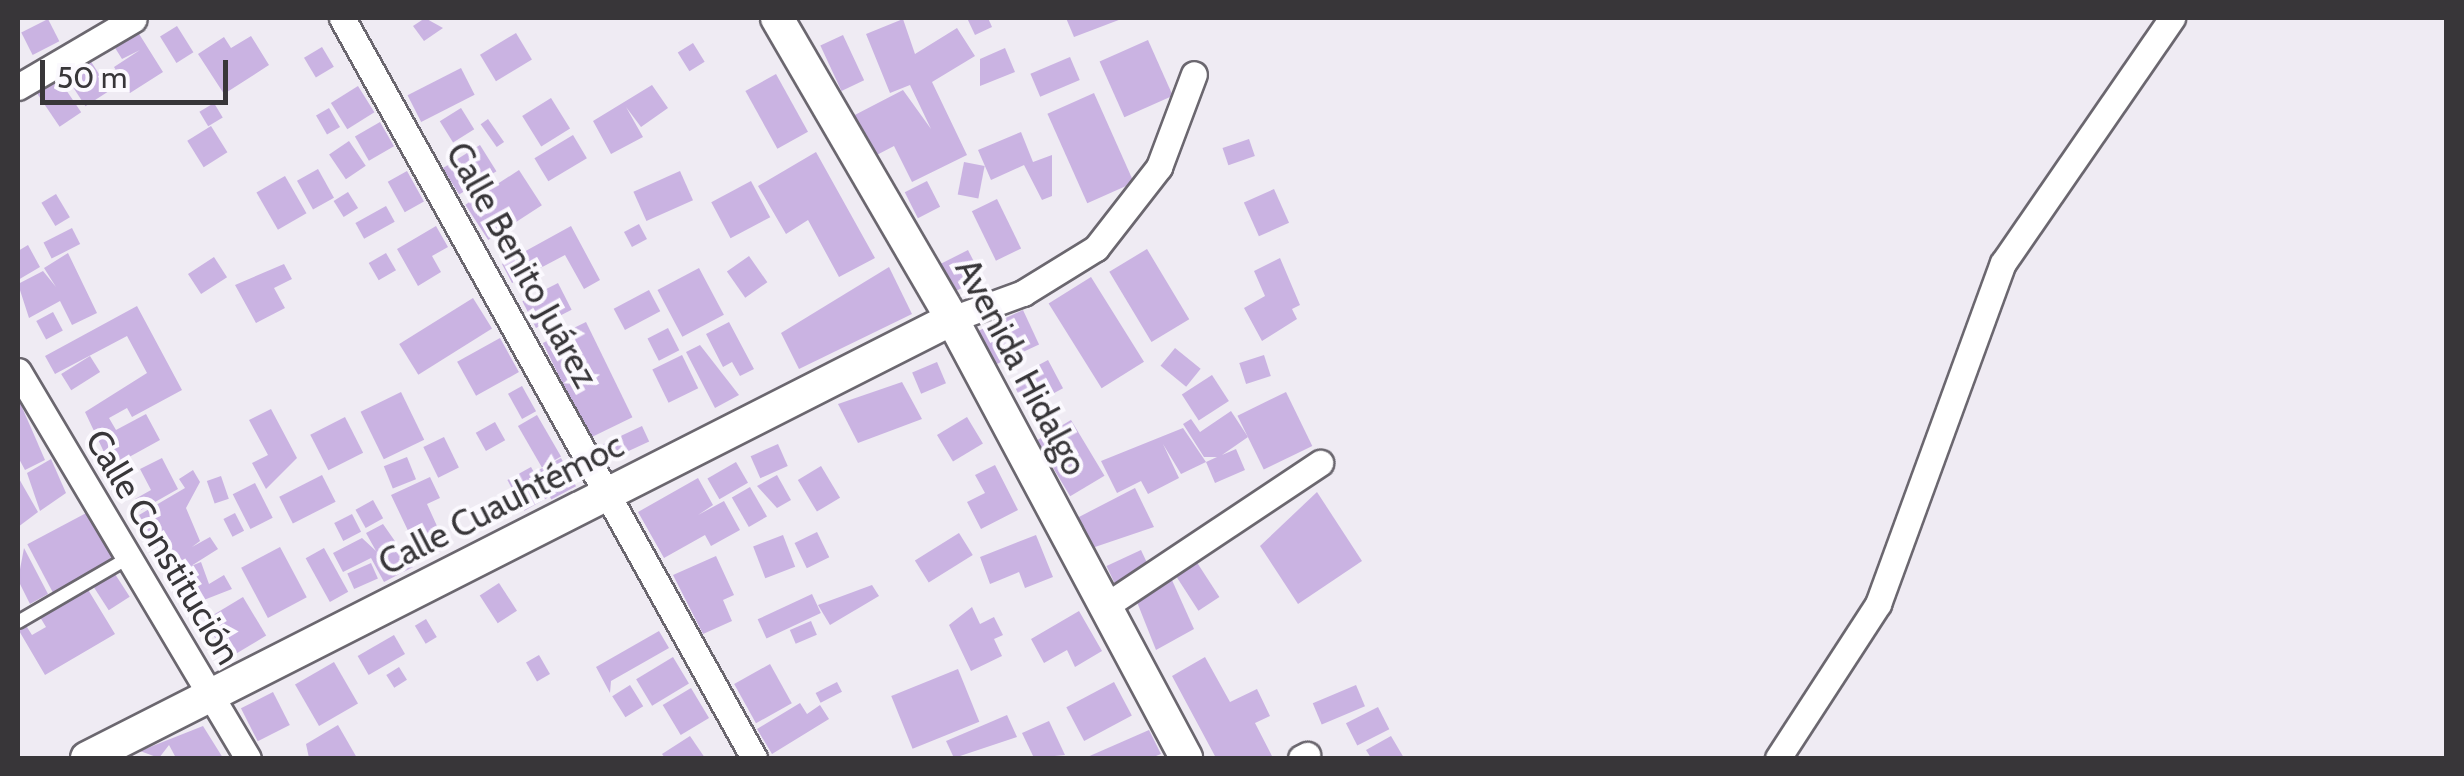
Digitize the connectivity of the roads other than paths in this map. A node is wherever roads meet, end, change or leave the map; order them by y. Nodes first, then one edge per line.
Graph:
1 (342, 18) edge
2 (777, 18) edge
3 (2172, 18) edge
4 (134, 19) edge
5 (1194, 74) dead end
6 (18, 87) edge
7 (952, 319) junction
8 (18, 371) edge
9 (1320, 463) dead end
10 (610, 493) junction
11 (128, 558) junction
12 (1104, 607) junction
13 (18, 622) edge
14 (210, 696) junction
15 (87, 758) edge
16 (248, 758) edge
17 (754, 758) edge
18 (1186, 758) edge
19 (1778, 758) edge

1 - 10 street, Calle Benito Juárez
2 - 7 street, Avenida Hidalgo
3 - 19 street
4 - 6 street
5 - 7 street
7 - 10 street, Calle Cuauhtémoc
7 - 12 street, Avenida Hidalgo
8 - 11 street, Calle Constitución
9 - 12 street
10 - 14 street, Calle Cuauhtémoc
10 - 17 street, Calle Benito Juárez
11 - 13 lane
11 - 14 street, Calle Constitución
12 - 18 street, Avenida Hidalgo
14 - 15 street, Calle Cuauhtémoc
14 - 16 street, Calle Constitución

